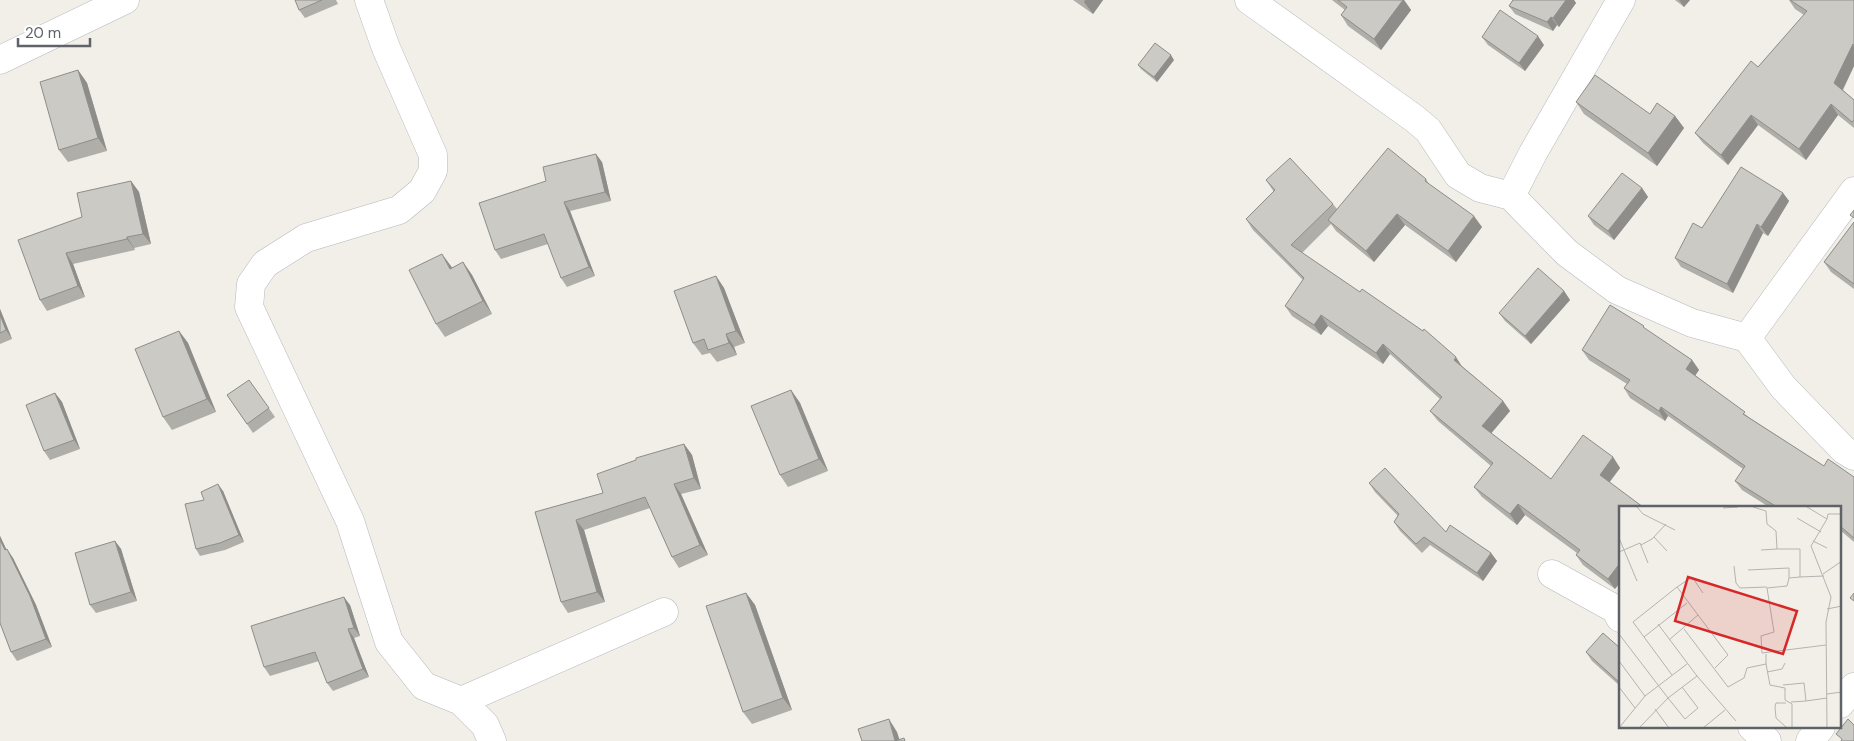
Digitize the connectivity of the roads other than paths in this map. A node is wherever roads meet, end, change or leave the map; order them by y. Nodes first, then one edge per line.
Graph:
1 (125, 0) edge
2 (369, 0) edge
3 (1249, 0) edge
4 (1621, 0) edge
5 (0, 60) edge
6 (1854, 191) edge
7 (1511, 196) junction
8 (1747, 338) junction
9 (1854, 456) edge
10 (1552, 574) dead end
11 (664, 612) dead end
12 (1619, 616) edge
13 (1854, 687) edge
14 (461, 701) junction
15 (1842, 702) edge
16 (1753, 728) edge
17 (1820, 728) edge
18 (492, 741) edge
19 (1767, 741) edge
20 (1810, 741) edge

1 - 5 street
2 - 14 street
3 - 7 street
4 - 7 street
6 - 8 street
7 - 8 street
8 - 9 street
10 - 12 street
11 - 14 street
13 - 15 street
14 - 18 street
16 - 19 street
17 - 20 street

